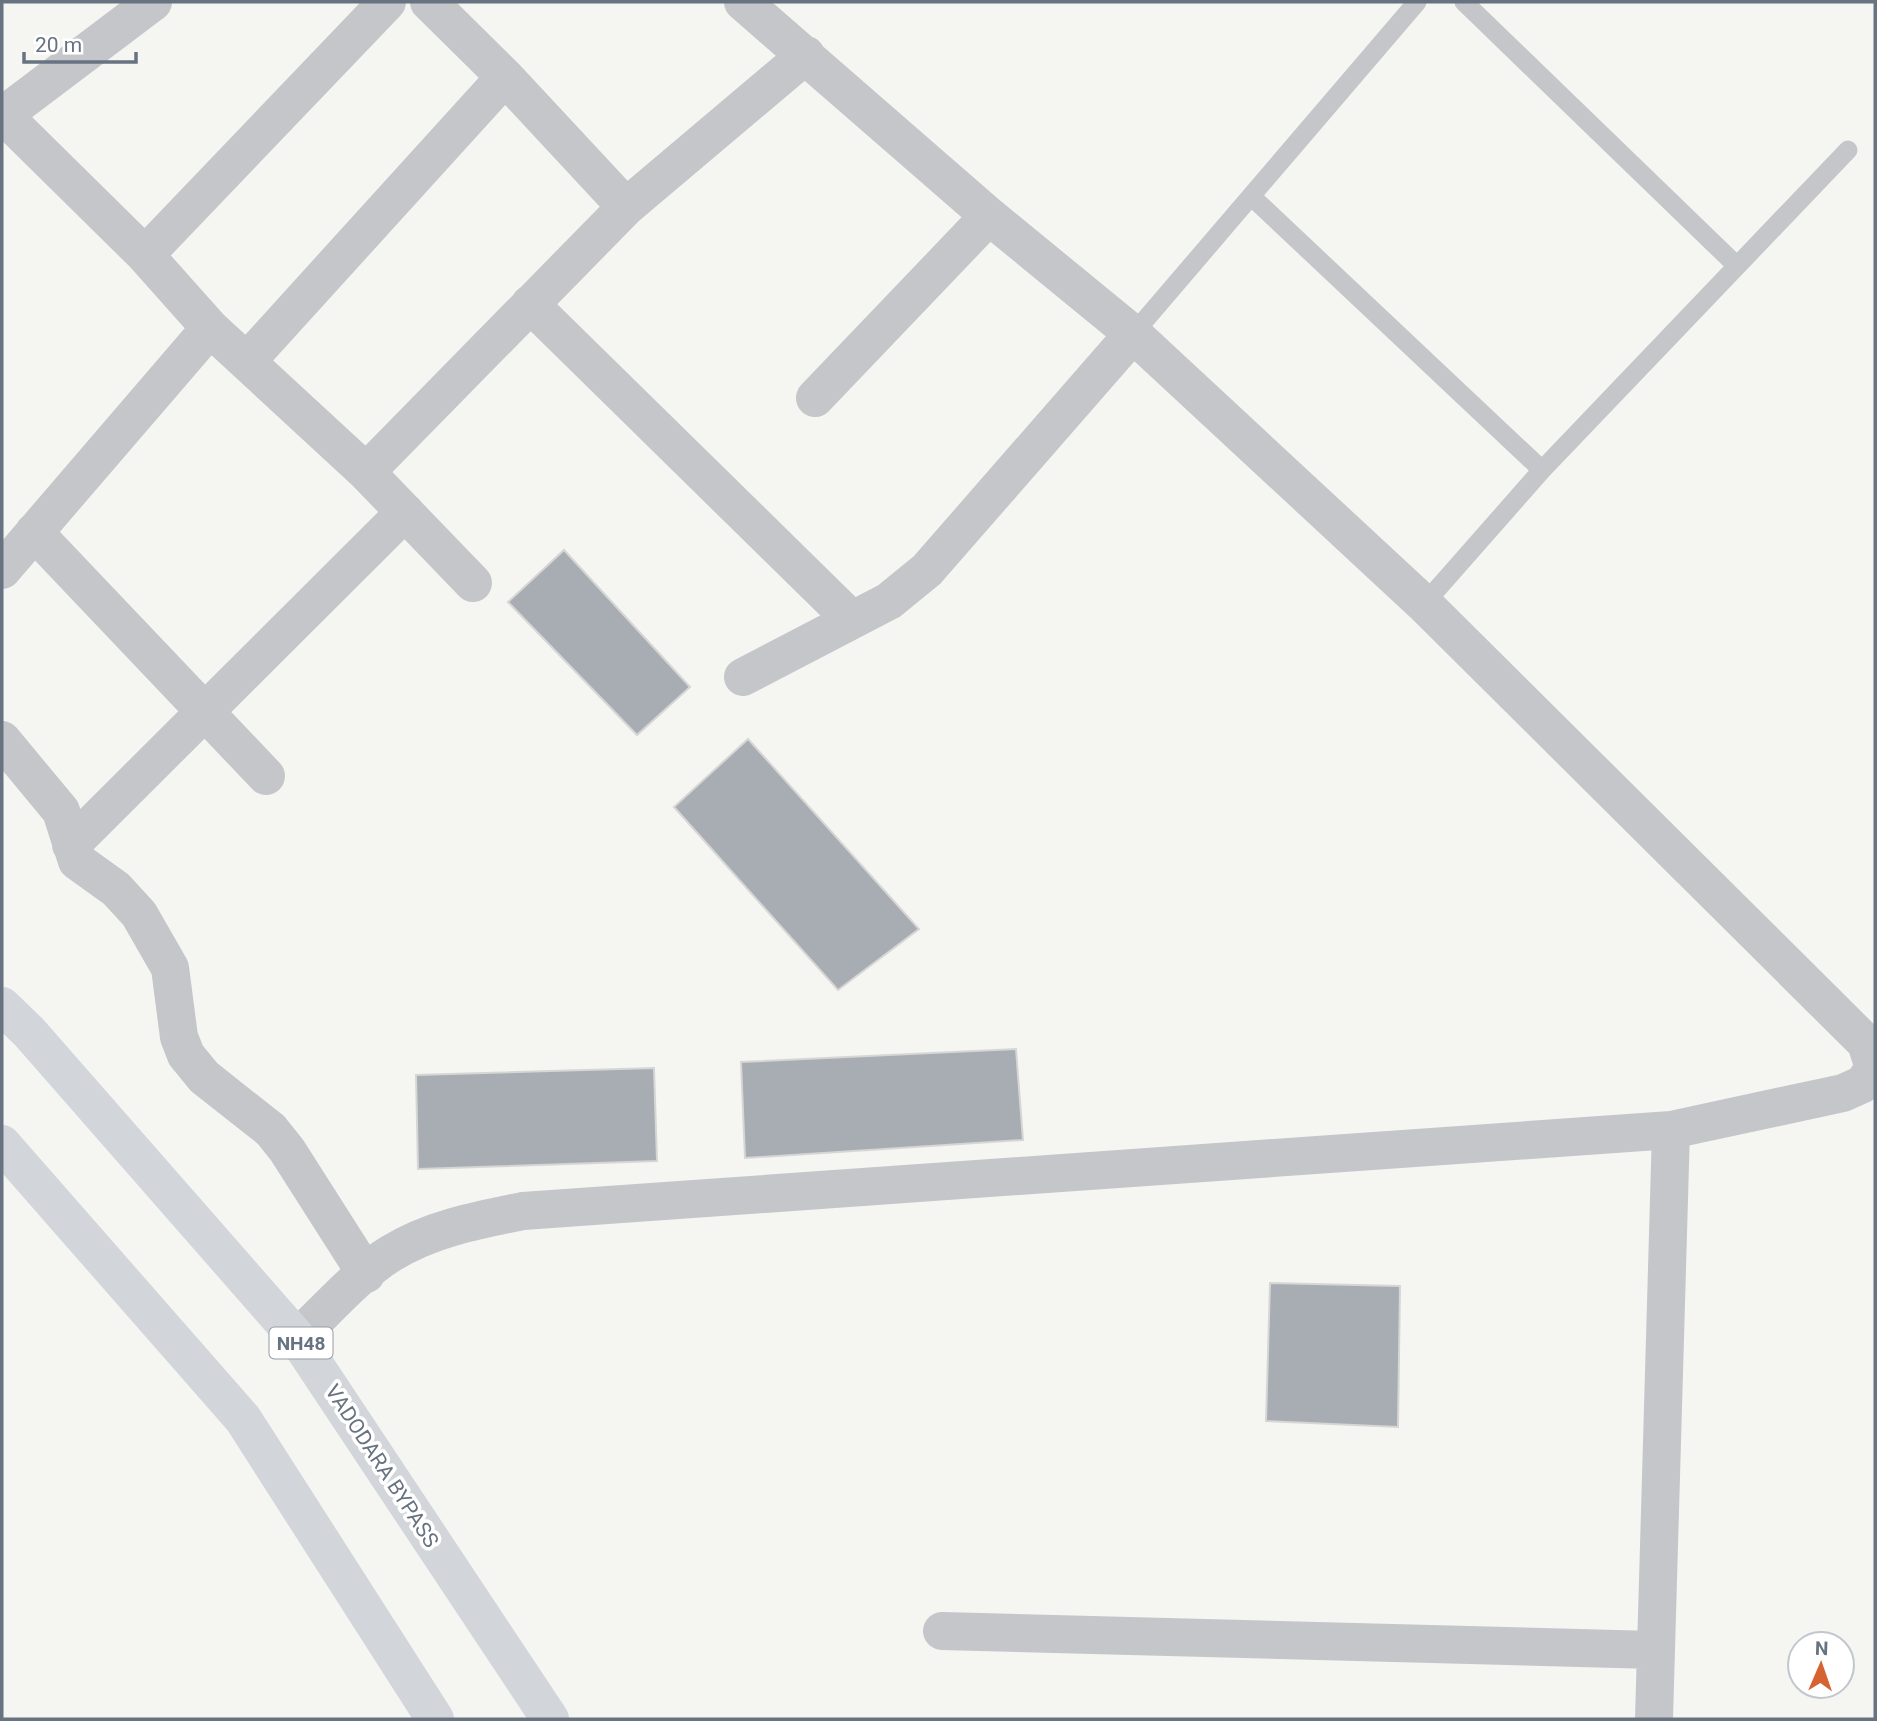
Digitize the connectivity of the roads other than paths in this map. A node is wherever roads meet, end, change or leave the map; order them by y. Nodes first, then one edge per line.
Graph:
1 (153, 2) edge
2 (387, 2) edge
3 (429, 2) edge
4 (743, 2) edge
5 (1417, 2) edge
6 (1464, 2) edge
7 (806, 55) junction
8 (505, 77) junction
9 (2, 116) edge
10 (1848, 150) dead end
11 (1251, 196) junction
12 (626, 207) junction
13 (989, 216) junction
14 (145, 255) junction
15 (1737, 266) junction
16 (530, 304) junction
17 (210, 328) junction
18 (1133, 334) junction
19 (248, 360) junction
20 (815, 398) dead end
21 (1542, 470) junction
22 (366, 472) junction
23 (405, 512) junction
24 (34, 532) junction
25 (2, 570) edge
26 (474, 583) dead end
27 (1424, 604) junction
28 (852, 620) junction
29 (743, 677) dead end
30 (205, 712) junction
31 (2, 740) edge
32 (266, 776) dead end
33 (71, 845) junction
34 (2, 1006) edge
35 (1875, 1068) edge
36 (1671, 1130) junction
37 (2, 1144) edge
38 (366, 1274) junction
39 (297, 1338) junction
40 (942, 1630) dead end
41 (1654, 1650) junction
42 (435, 1719) edge
43 (550, 1719) edge
44 (1654, 1719) edge

1 - 9 street
2 - 14 street
3 - 8 street
4 - 7 street
5 - 11 lane
6 - 15 lane
7 - 12 street
7 - 13 street
8 - 12 street
8 - 19 street
9 - 14 street
10 - 15 lane
11 - 18 lane
11 - 21 lane
12 - 16 street
13 - 18 street
13 - 20 street
14 - 17 street
15 - 21 lane
16 - 22 street
16 - 28 street
17 - 19 street
17 - 24 street
18 - 27 street
18 - 28 street
19 - 22 street
21 - 27 lane
22 - 23 street
23 - 26 street
23 - 30 street
24 - 25 street
24 - 30 street
27 - 35 street
28 - 29 street
30 - 32 street
30 - 33 street
31 - 33 street
33 - 38 street
34 - 39 highway, VADODARA BYPASS / NH48
35 - 36 street
36 - 38 street
36 - 41 street
37 - 42 highway
38 - 39 street
39 - 43 highway, VADODARA BYPASS / NH48
40 - 41 street
41 - 44 street

